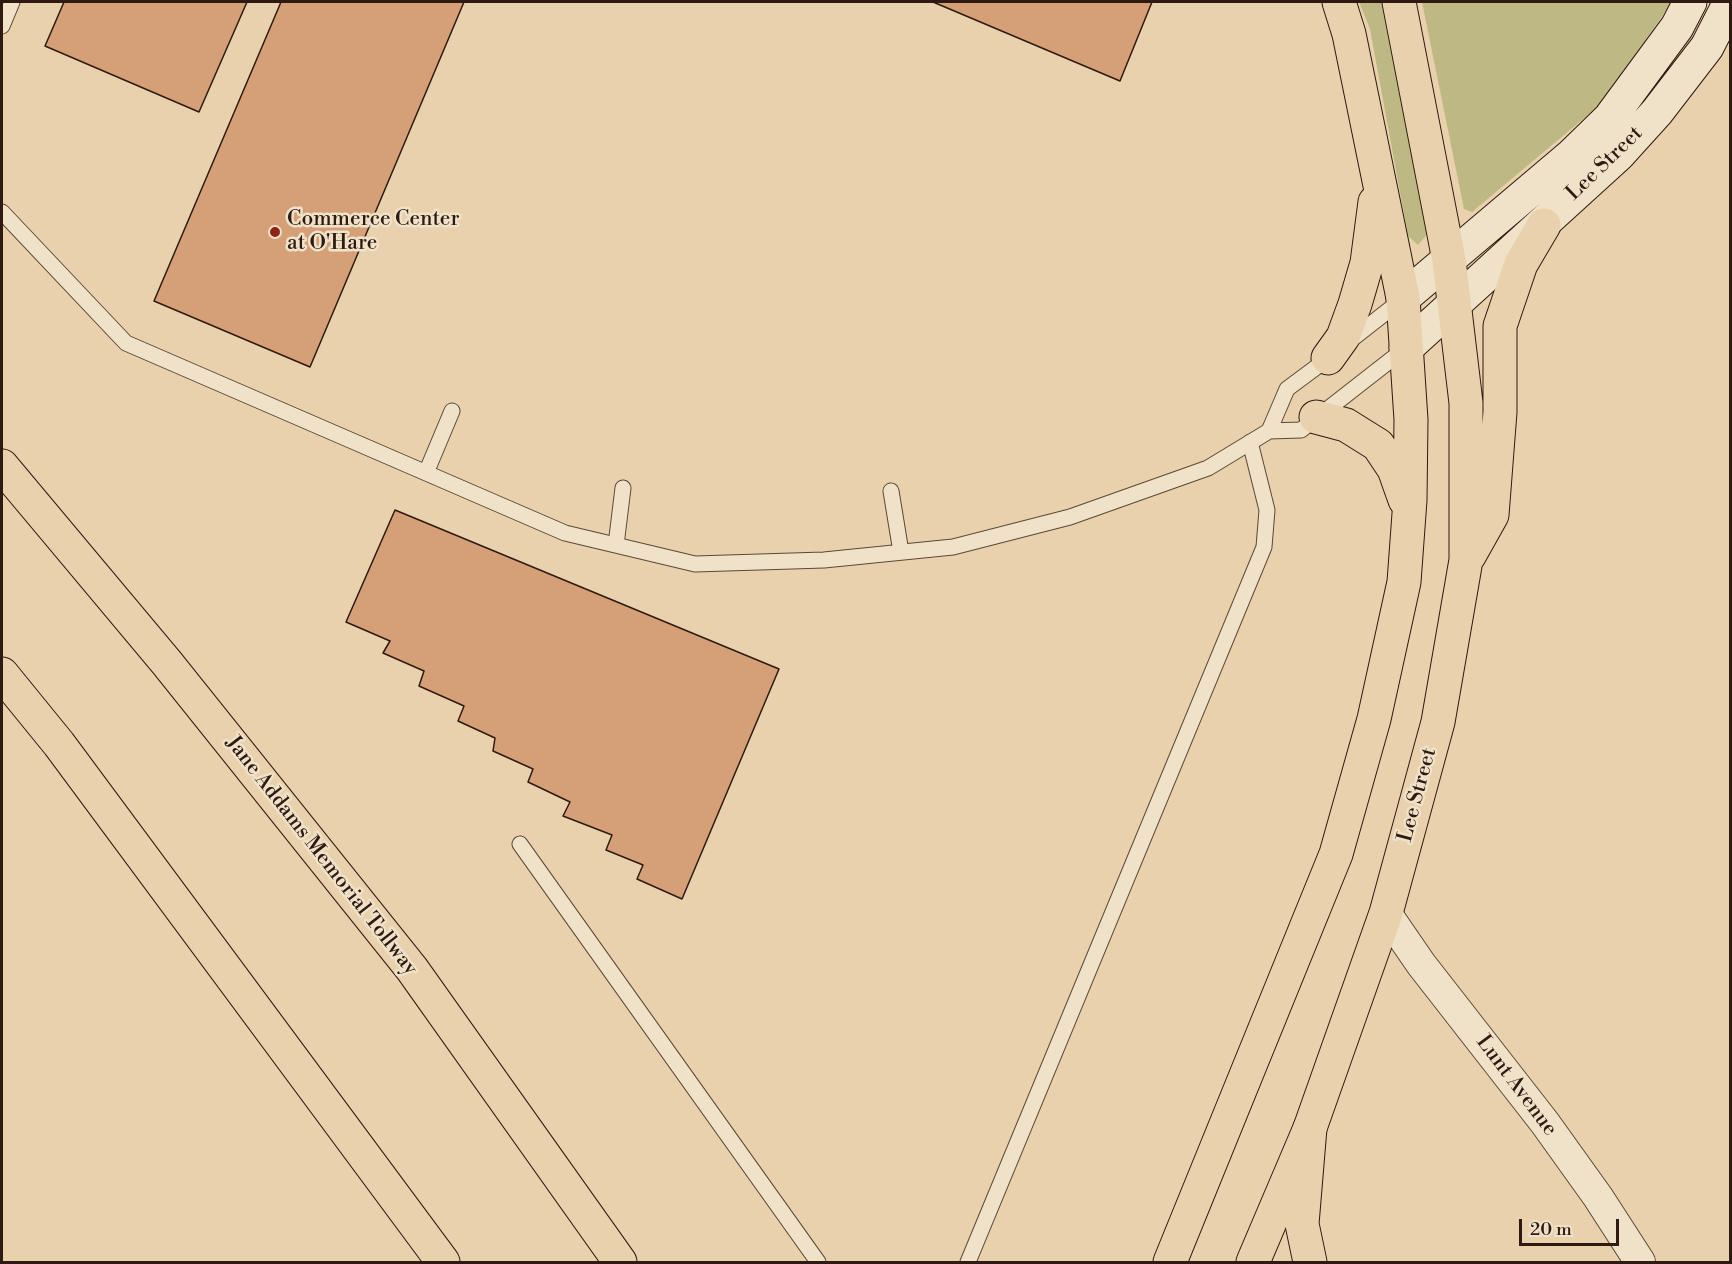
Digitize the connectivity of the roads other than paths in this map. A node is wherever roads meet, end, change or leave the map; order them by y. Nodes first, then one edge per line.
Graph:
1 (12, 2) edge
2 (1339, 2) edge
3 (1399, 2) edge
4 (1690, 2) edge
5 (1729, 7) edge
6 (2, 26) edge
7 (1379, 173) junction
8 (2, 212) edge
9 (1544, 225) junction
10 (1449, 260) junction
11 (1403, 298) junction
12 (1454, 305) junction
13 (1406, 348) junction
14 (1328, 358) junction
15 (452, 411) dead end
16 (1316, 417) junction
17 (1269, 430) junction
18 (1250, 442) junction
19 (2, 466) edge
20 (426, 473) junction
21 (623, 488) dead end
22 (891, 491) dead end
23 (1410, 513) junction
24 (616, 545) junction
25 (901, 552) junction
26 (1466, 560) junction
27 (2, 674) edge
28 (520, 844) dead end
29 (1386, 914) junction
30 (1310, 1128) junction
31 (443, 1263) edge
32 (620, 1263) edge
33 (818, 1263) edge
34 (968, 1263) edge
35 (1170, 1263) edge
36 (1253, 1263) edge
37 (1310, 1263) edge
38 (1640, 1263) edge

1 - 6 lane
2 - 7 main road
3 - 10 main road
4 - 10 main road, Lee Street
5 - 9 main road, Lee Street
7 - 11 main road
7 - 14 main road
8 - 20 lane
9 - 12 main road, Lee Street
9 - 26 main road
10 - 11 main road, Lee Street
10 - 12 main road, Lee Street
11 - 13 main road
11 - 14 lane
12 - 13 main road, Lee Street
12 - 26 main road, Lee Street
13 - 16 lane
13 - 23 main road
14 - 17 lane
15 - 20 lane
16 - 17 lane
16 - 23 main road
17 - 18 lane
18 - 25 lane
18 - 34 lane
19 - 32 main road, Jane Addams Memorial Tollway
20 - 24 lane
21 - 24 lane
22 - 25 lane
23 - 35 main road
24 - 25 lane
26 - 29 main road, Lee Street
27 - 31 main road
28 - 33 lane
29 - 30 main road, Lee Street
29 - 38 street, Lunt Avenue
30 - 36 main road, Lee Street
30 - 37 main road

